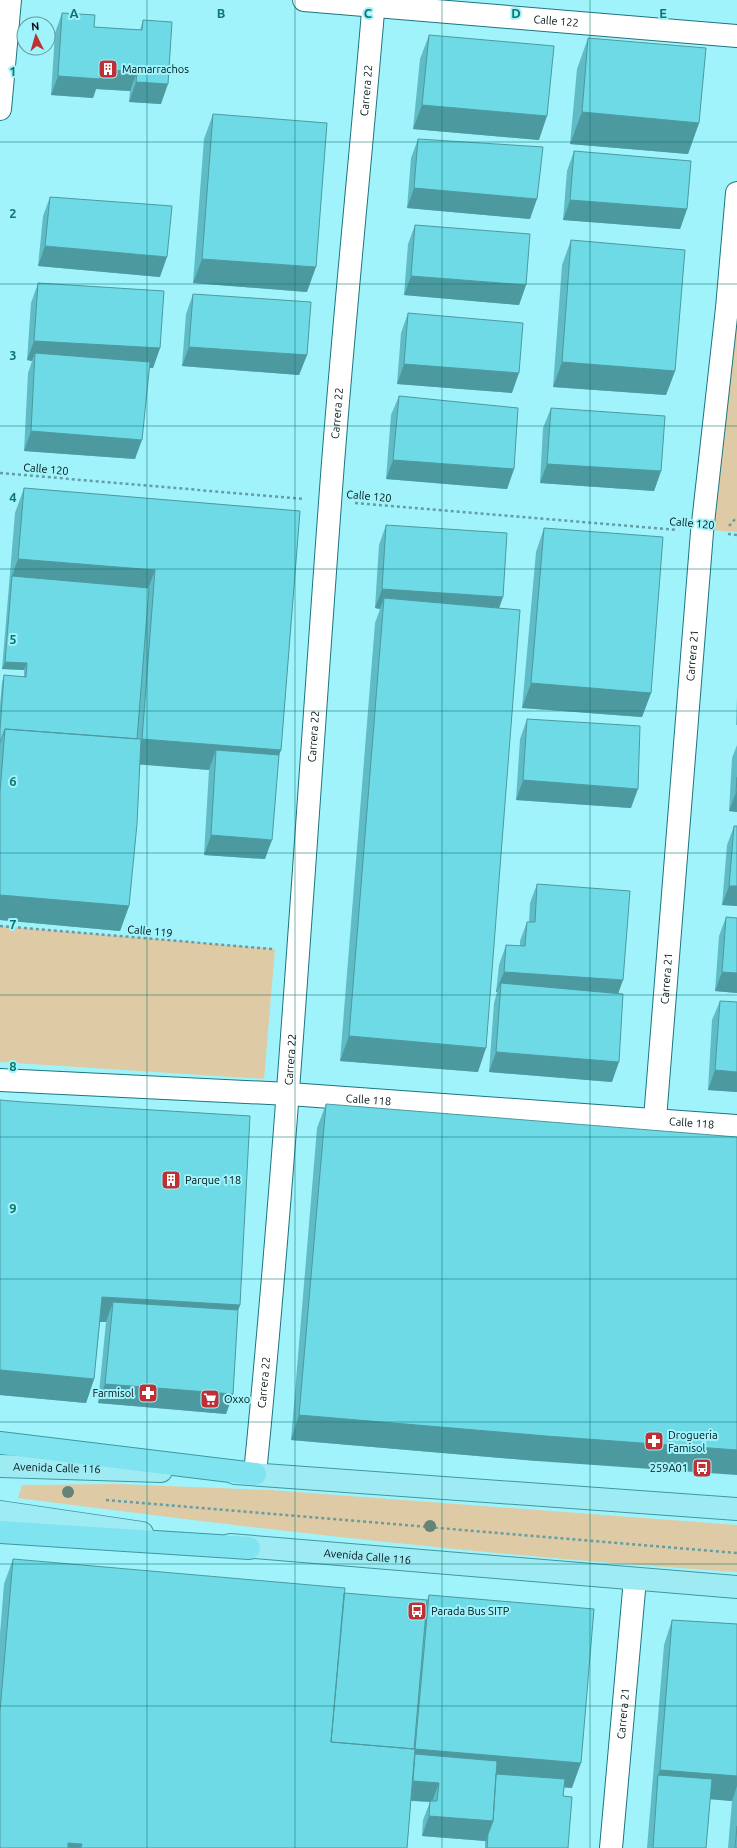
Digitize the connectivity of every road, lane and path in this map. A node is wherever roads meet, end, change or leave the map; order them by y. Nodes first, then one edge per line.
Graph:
1 (10, 0) edge
2 (304, 0) edge
3 (374, 3) edge
4 (737, 36) edge
5 (0, 109) edge
6 (737, 193) edge
7 (0, 473) edge
8 (330, 501) junction
9 (702, 532) junction
10 (737, 535) edge
11 (0, 926) edge
12 (298, 954) junction
13 (0, 1080) edge
14 (289, 1094) junction
15 (655, 1119) junction
16 (737, 1126) edge
17 (0, 1443) edge
18 (0, 1466) edge
19 (255, 1474) junction
20 (101, 1499) dead end
21 (737, 1509) edge
22 (0, 1512) edge
23 (0, 1532) edge
24 (249, 1548) junction
25 (737, 1553) edge
26 (635, 1579) junction
27 (737, 1587) edge
28 (611, 1848) edge

1 - 5 street
2 - 3 street, Calle 122
3 - 4 street, Calle 122
3 - 8 street, Carrera 22
6 - 9 street, Carrera 21
7 - 8 path, Calle 120
8 - 9 path, Calle 120
8 - 12 street, Carrera 22
9 - 10 path, Calle 120
9 - 15 street, Carrera 21
11 - 12 path, Calle 119
12 - 14 street, Carrera 22
13 - 14 street, Calle 118
14 - 15 street, Calle 118
14 - 19 street, Carrera 22
15 - 16 street, Calle 118
17 - 19 highway
18 - 19 main road, Avenida Calle 116
19 - 21 main road, Avenida Calle 116
20 - 25 path
22 - 24 main road, Avenida Calle 116
23 - 24 highway
24 - 26 main road, Avenida Calle 116
26 - 27 main road, Avenida Calle 116
26 - 28 street, Carrera 21

